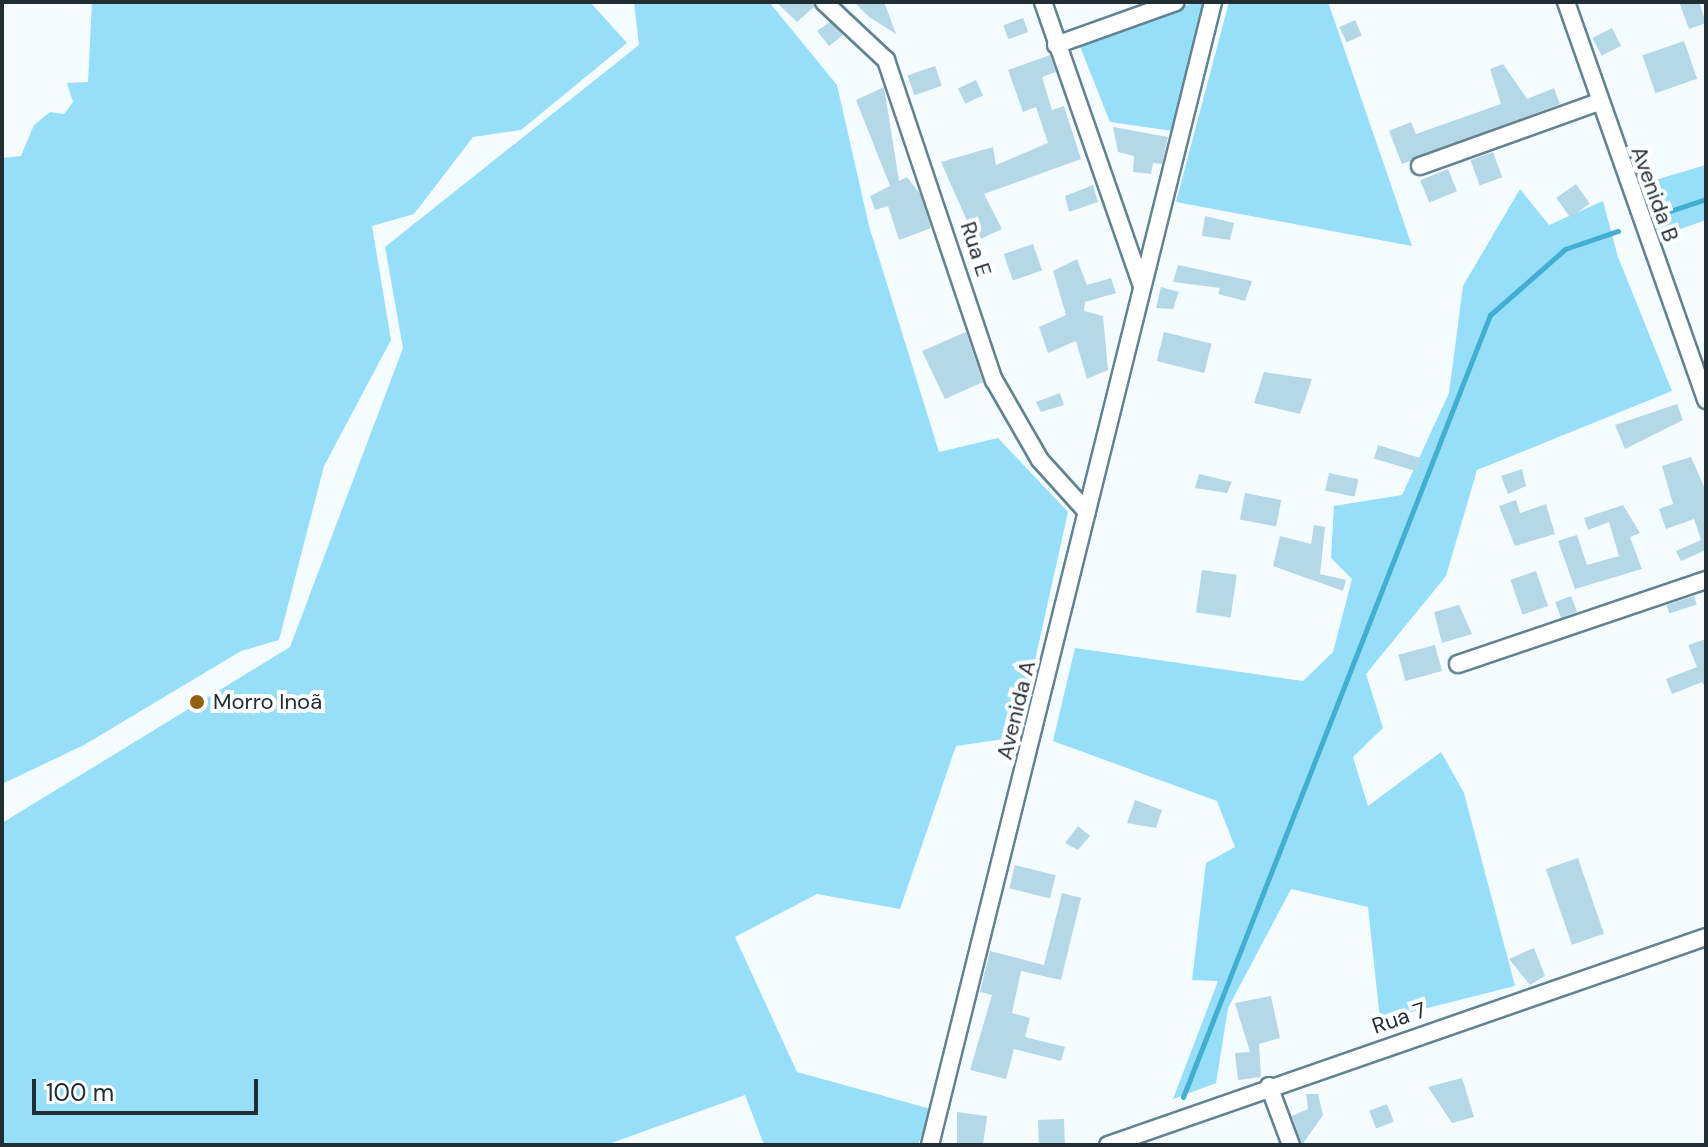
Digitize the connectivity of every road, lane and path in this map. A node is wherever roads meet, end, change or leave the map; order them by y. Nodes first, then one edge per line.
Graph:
1 (824, 2) edge
2 (1043, 2) edge
3 (1176, 2) edge
4 (1213, 2) edge
5 (1566, 2) edge
6 (1056, 45) junction
7 (1599, 102) junction
8 (1420, 166) dead end
9 (1141, 284) junction
10 (1706, 400) edge
11 (1087, 512) junction
12 (1706, 580) edge
13 (1458, 664) dead end
14 (1706, 937) edge
15 (1269, 1086) junction
16 (930, 1145) edge
17 (1108, 1145) edge
18 (1291, 1145) edge

1 - 11 street, Rua E
2 - 6 street
3 - 6 street
4 - 9 street, Avenida A
5 - 7 street, Avenida B
6 - 9 street
7 - 8 street
7 - 10 street, Avenida B
9 - 11 street, Avenida A
11 - 16 street, Avenida A
12 - 13 street
14 - 15 street, Rua 7
15 - 17 street, Rua 7
15 - 18 street

